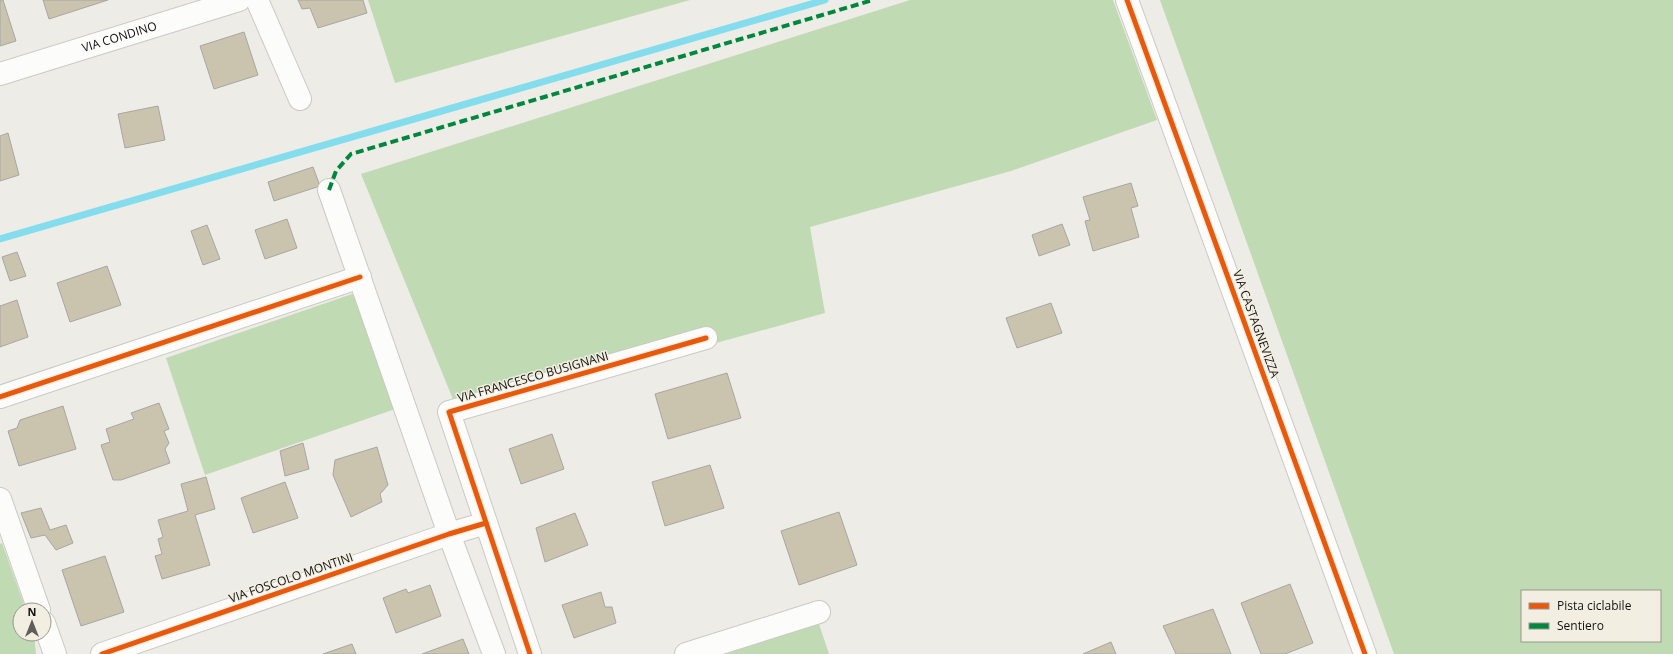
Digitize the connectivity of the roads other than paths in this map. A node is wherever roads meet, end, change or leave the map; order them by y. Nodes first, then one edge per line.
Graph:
1 (239, 0) edge
2 (257, 0) edge
3 (1127, 0) edge
4 (0, 74) edge
5 (300, 99) dead end
6 (329, 190) dead end
7 (360, 277) junction
8 (706, 338) dead end
9 (0, 398) edge
10 (0, 499) edge
11 (486, 523) junction
12 (449, 534) junction
13 (36, 602) edge
14 (819, 612) dead end
15 (51, 642) edge
16 (1363, 653) edge
17 (55, 654) edge
18 (102, 654) edge
19 (494, 654) edge
20 (530, 654) edge
21 (686, 654) edge

1 - 4 street, VIA CONDINO
2 - 5 street
3 - 16 street, VIA CASTAGNEVIZZA
6 - 7 street
7 - 9 street
7 - 12 street
8 - 11 street, VIA FRANCESCO BUSIGNANI
10 - 13 street
11 - 12 street, VIA FOSCOLO MONTINI
11 - 20 street, VIA FRANCESCO BUSIGNANI
12 - 18 street, VIA FOSCOLO MONTINI
12 - 19 street
14 - 21 street
15 - 17 street

